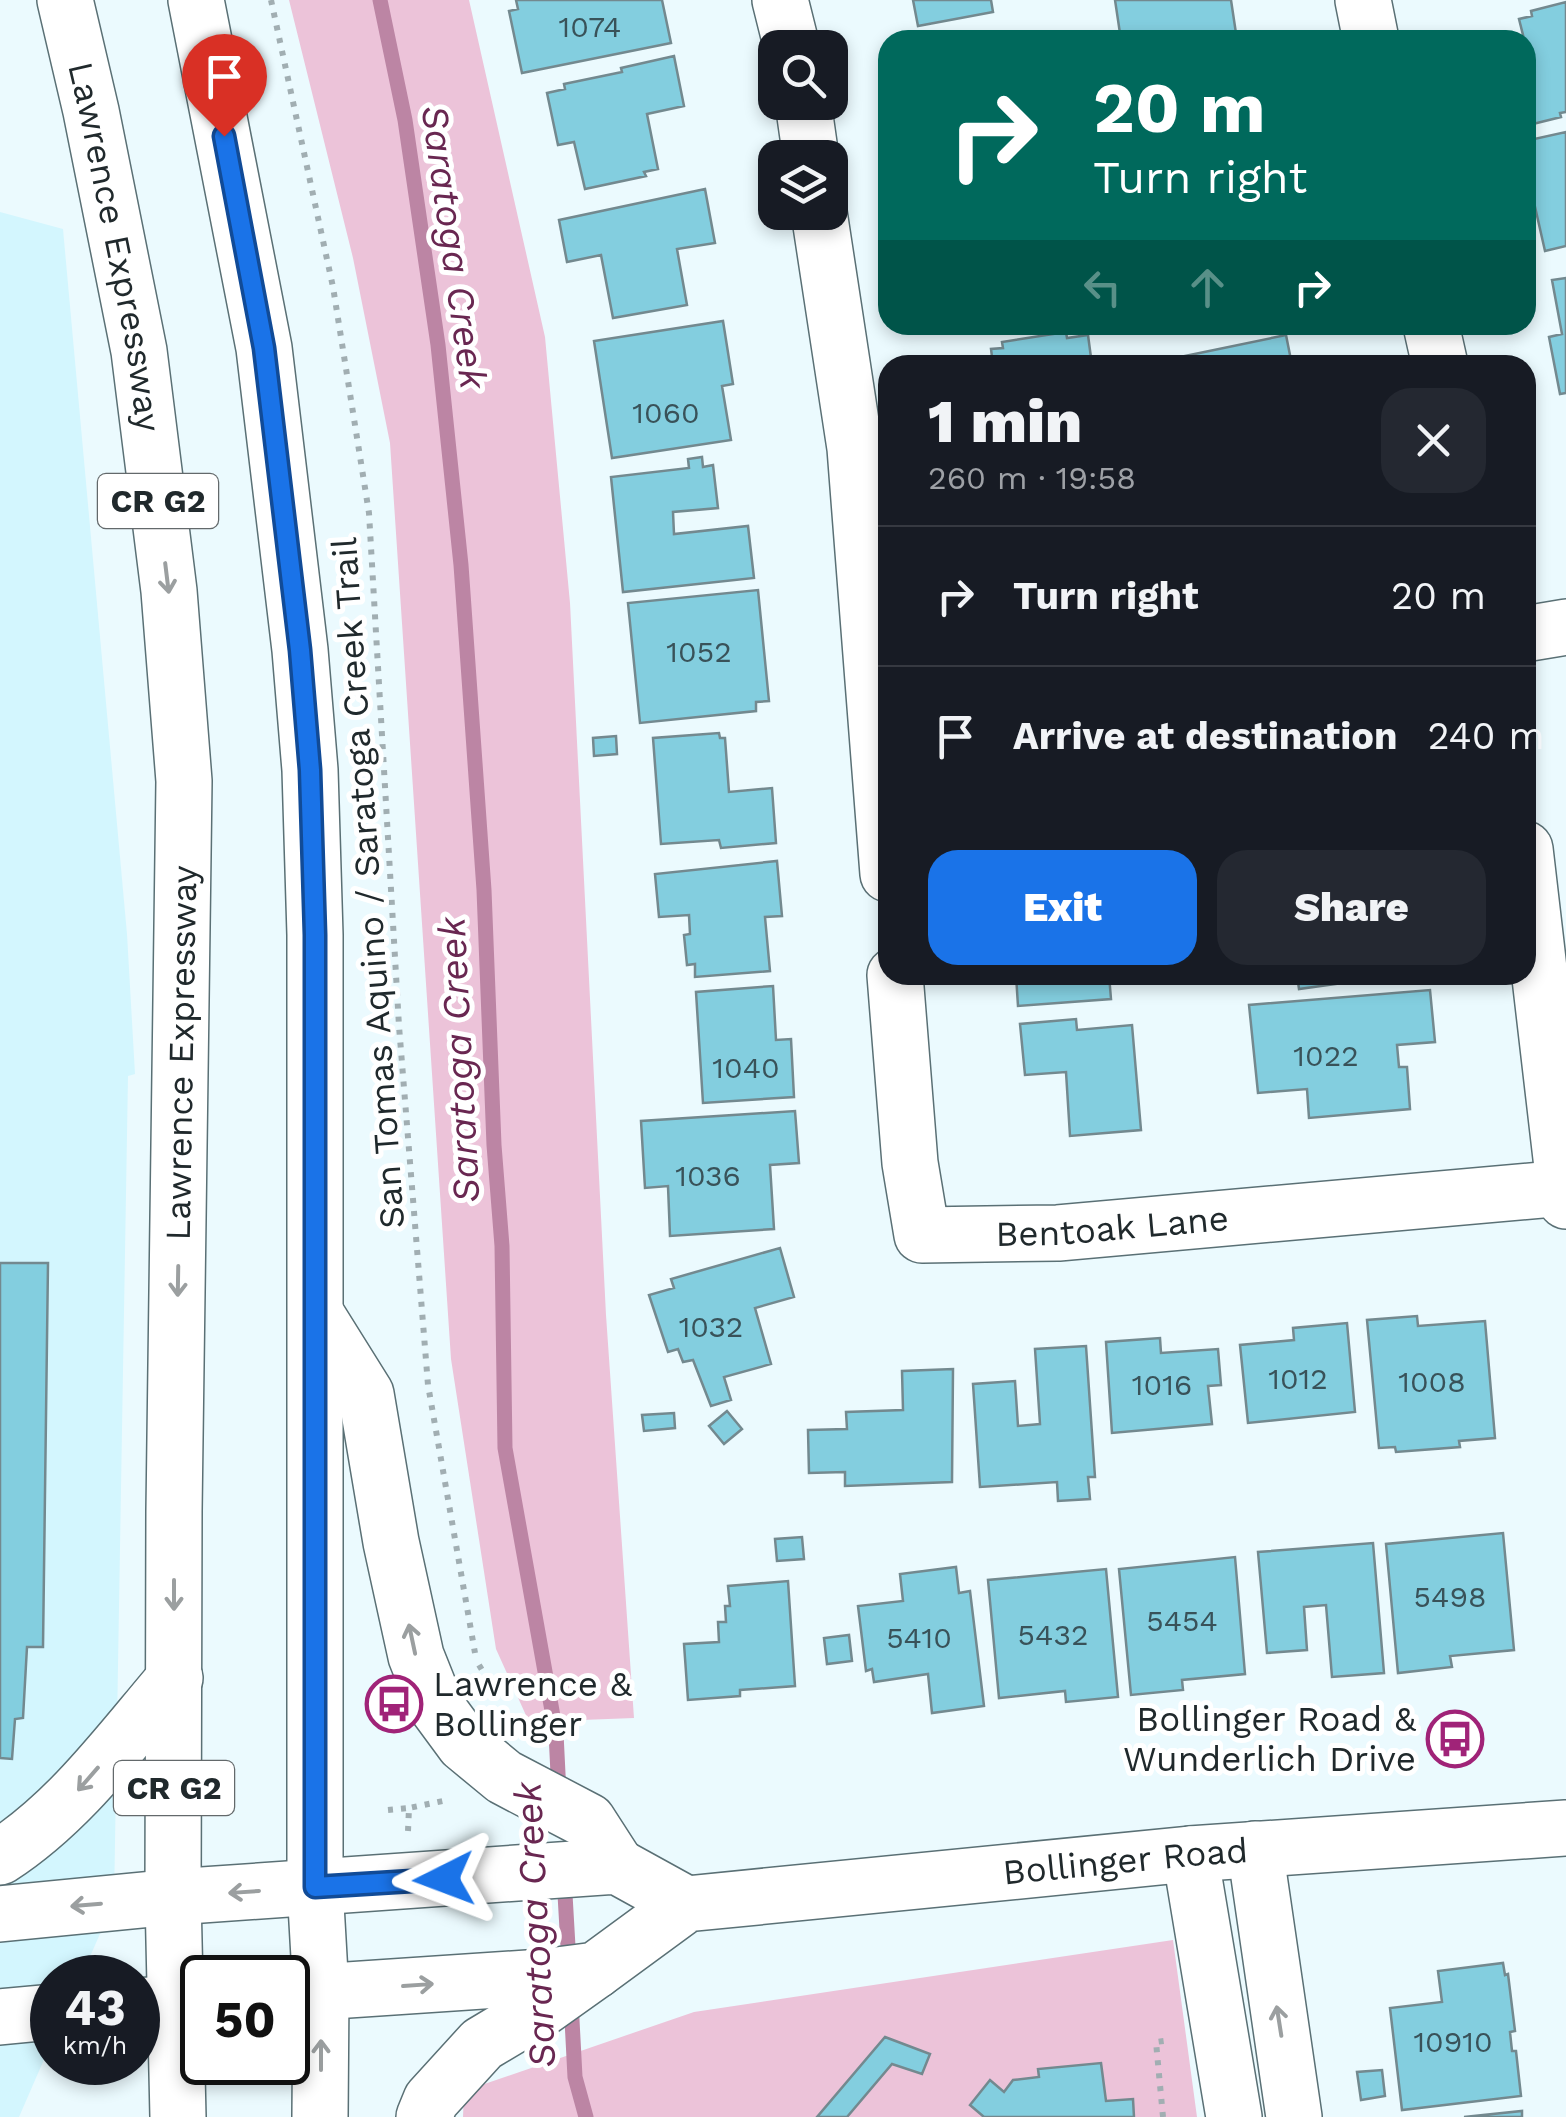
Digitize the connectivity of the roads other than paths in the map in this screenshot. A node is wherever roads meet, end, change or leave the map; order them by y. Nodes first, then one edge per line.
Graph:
1 (64, 0) edge
2 (196, 0) edge
3 (780, 0) edge
4 (1363, 0) edge
5 (788, 30) edge
6 (1368, 30) edge
7 (822, 230) edge
8 (1566, 626) edge
9 (1536, 632) edge
10 (878, 745) edge
11 (1536, 944) edge
12 (896, 985) edge
13 (1565, 1195) edge
14 (316, 1314) junction
15 (175, 1678) junction
16 (1566, 1828) edge
17 (1255, 1849) junction
18 (598, 1852) junction
19 (1190, 1854) junction
20 (0, 1856) edge
21 (315, 1887) junction
22 (173, 1898) junction
23 (686, 1904) junction
24 (0, 1914) edge
25 (308, 1955) edge
26 (543, 1992) junction
27 (310, 1993) edge
28 (172, 2003) edge
29 (30, 2014) edge
30 (0, 2016) edge
31 (310, 2040) edge
32 (178, 2117) edge
33 (320, 2117) edge
34 (424, 2117) edge
35 (1234, 2117) edge
36 (1294, 2117) edge

1 -> 15 main road, Lawrence Expressway / CR G2
2 - 14 main road
3 - 5 main road
4 - 6 main road
7 - 10 main road
8 - 9 main road
11 - 13 main road
12 - 13 main road, Bentoak Lane
18 -> 14 main road
14 - 21 main road
15 -> 20 main road
15 - 22 main road, Lawrence Expressway / CR G2
16 - 17 main road, Bollinger Road
17 - 19 main road, Bollinger Road
36 -> 17 main road
18 - 21 main road
18 - 23 main road
19 - 23 main road, Bollinger Road
19 - 35 main road
21 -> 22 main road
21 - 25 main road
22 -> 24 main road
22 - 28 main road, Lawrence Expressway / CR G2
23 - 26 main road
27 -> 26 main road
26 - 34 main road
28 - 32 main road, Lawrence Expressway / CR G2
29 - 30 main road
33 -> 31 main road

